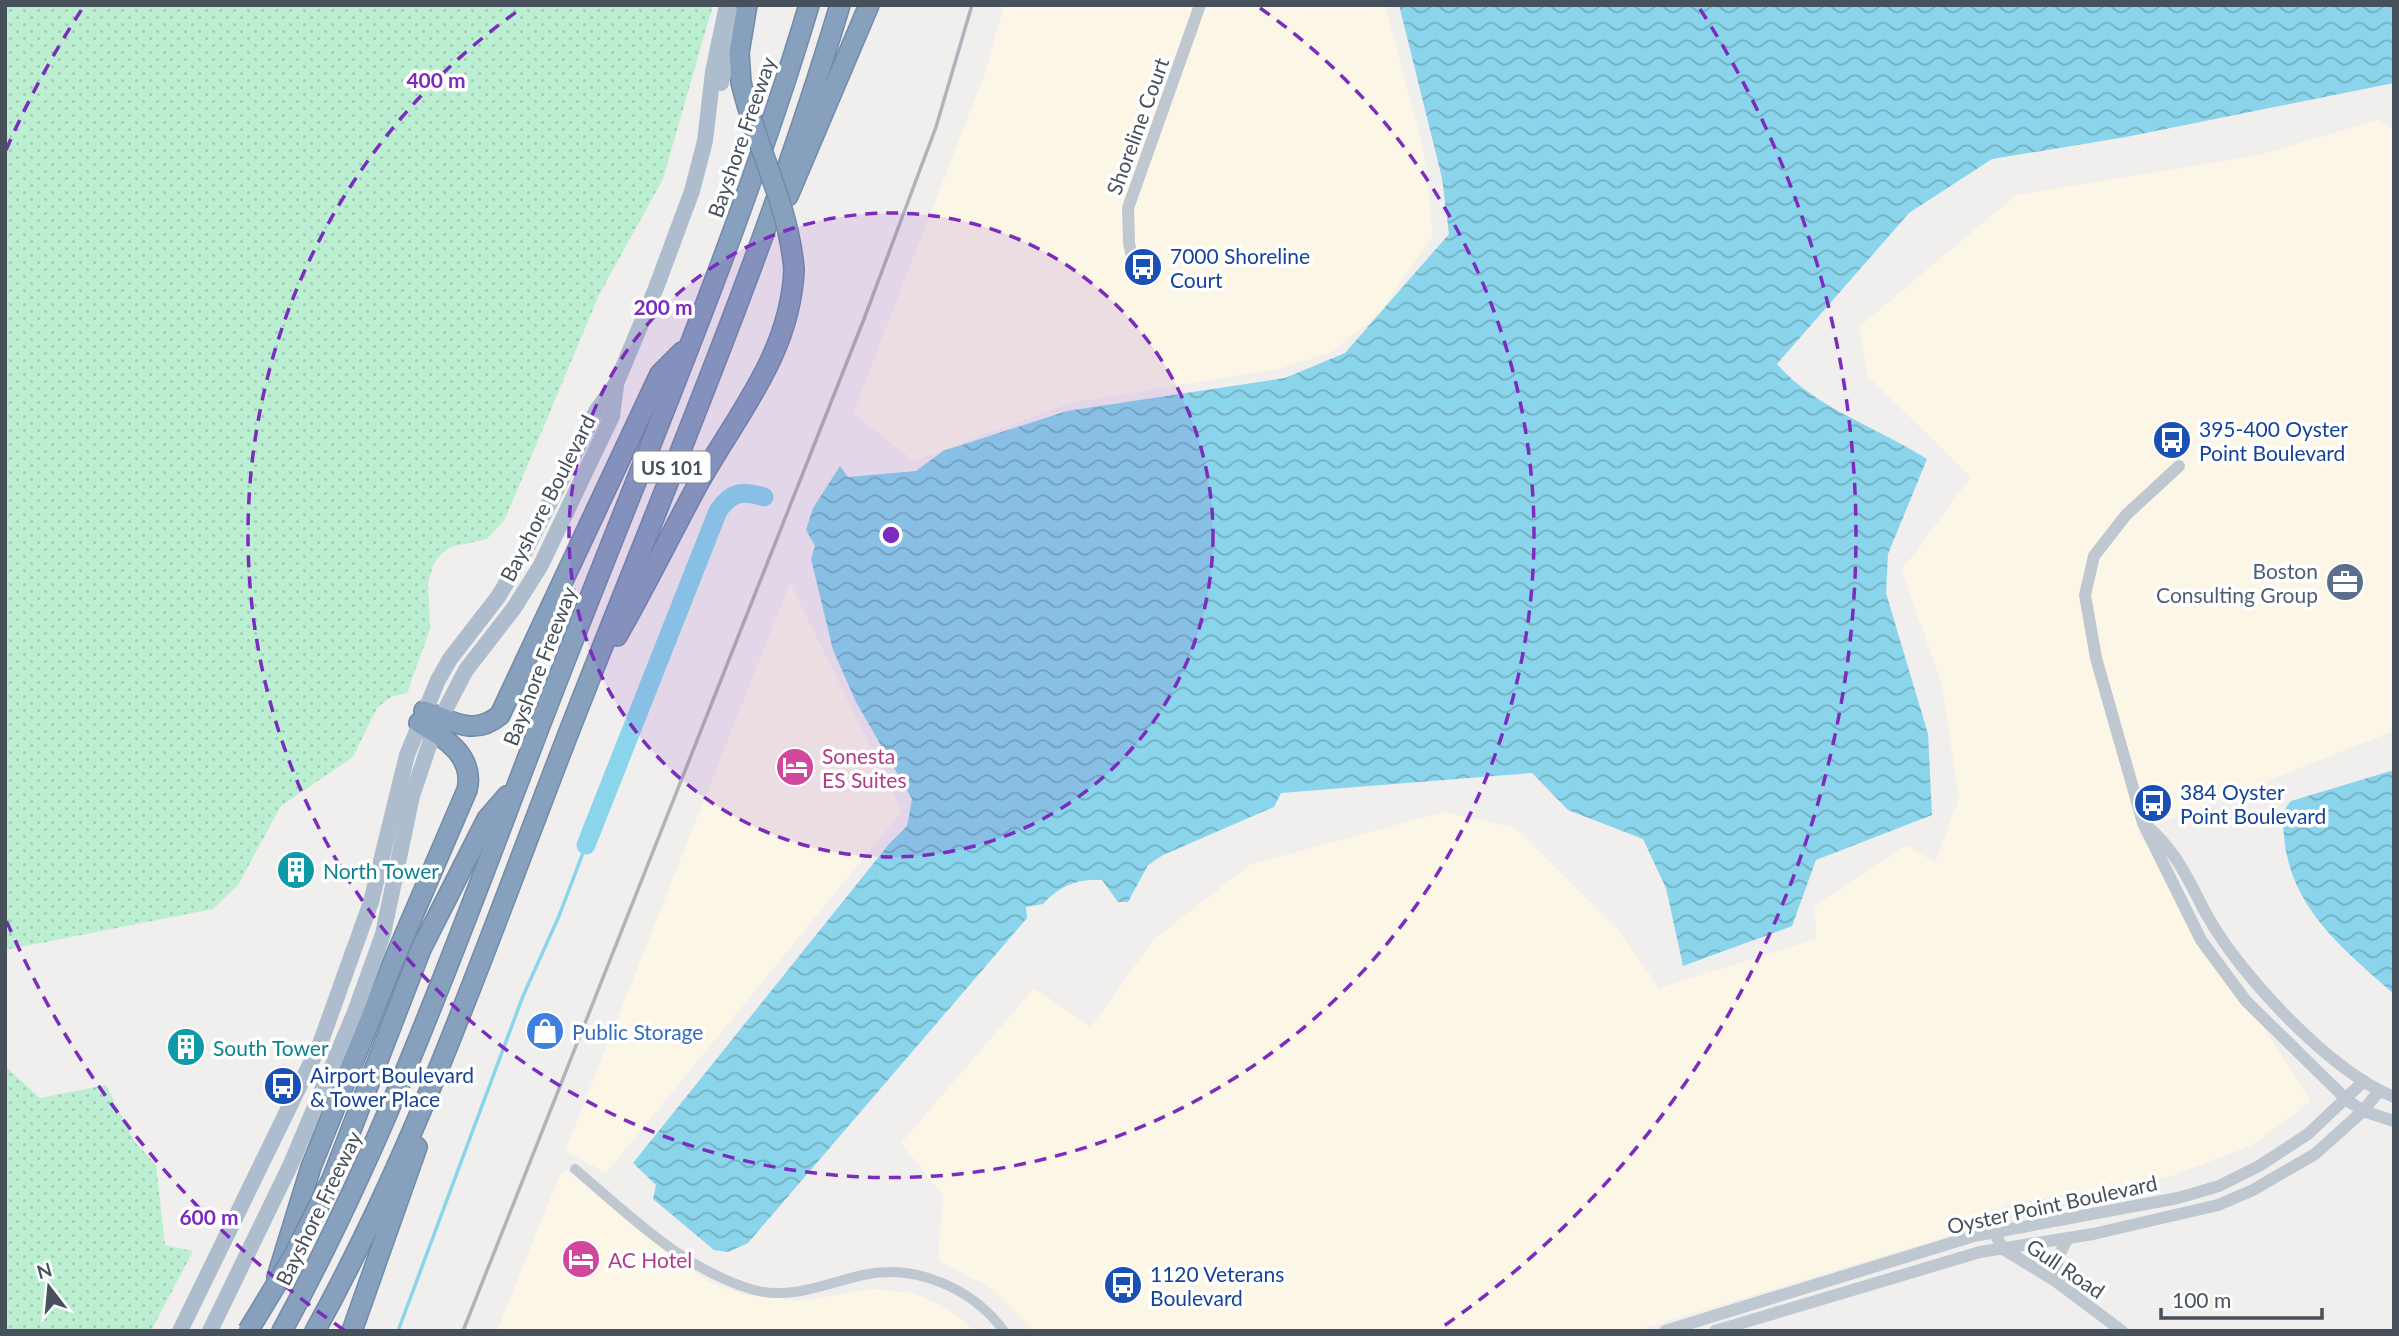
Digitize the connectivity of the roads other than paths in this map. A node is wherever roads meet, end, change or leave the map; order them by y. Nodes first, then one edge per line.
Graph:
1 (727, 5) edge
2 (739, 5) edge
3 (747, 5) edge
4 (809, 5) edge
5 (840, 5) edge
6 (869, 5) edge
7 (1200, 5) edge
8 (708, 122) junction
9 (762, 238) junction
10 (1133, 261) dead end
11 (688, 346) junction
12 (2179, 466) dead end
13 (583, 695) junction
14 (430, 721) junction
15 (516, 787) junction
16 (2143, 822) junction
17 (506, 892) junction
18 (2231, 952) junction
19 (2217, 962) junction
20 (2364, 1081) junction
21 (2379, 1091) junction
22 (2394, 1097) edge
23 (2347, 1100) junction
24 (2363, 1111) junction
25 (2394, 1121) edge
26 (575, 1169) dead end
27 (1994, 1232) junction
28 (2067, 1240) junction
29 (2003, 1249) junction
30 (2062, 1286) junction
31 (180, 1331) edge
32 (210, 1331) edge
33 (248, 1331) edge
34 (256, 1331) edge
35 (282, 1331) edge
36 (316, 1331) edge
37 (352, 1331) edge
38 (1004, 1331) edge
39 (1665, 1331) edge
40 (1715, 1331) edge
41 (2122, 1331) edge

1 - 8 main road, Bayshore Boulevard
2 - 8 main road, Bayshore Boulevard
3 - 13 highway, bridge
4 - 11 highway, Bayshore Freeway / US 101
5 - 9 highway, US 101
6 - 9 highway
7 - 10 street, Shoreline Court
8 - 14 main road, Bayshore Boulevard
9 - 13 highway, US 101
11 - 14 highway
11 - 15 highway, Bayshore Freeway / US 101
12 - 16 street
13 - 17 highway, US 101
14 - 31 main road
14 - 32 main road
14 - 34 highway
15 - 33 highway, bridge
15 - 35 highway, Bayshore Freeway / US 101
16 - 18 street
16 - 19 street
17 - 36 highway, US 101
17 - 37 highway
18 - 19 street
18 - 20 street
19 - 23 street
20 - 21 street
20 - 23 street, Oyster Point Boulevard
21 - 22 street
21 - 24 street, Oyster Point Boulevard
23 - 24 street
23 - 27 street, Oyster Point Boulevard
24 - 25 street
24 - 28 street, Oyster Point Boulevard
26 - 38 street
27 - 29 street, Gull Road
27 - 39 street, Oyster Point Boulevard
28 - 29 street, Oyster Point Boulevard
28 - 30 street
29 - 30 street, Gull Road
29 - 40 street, Oyster Point Boulevard
30 - 41 street, Gull Road

